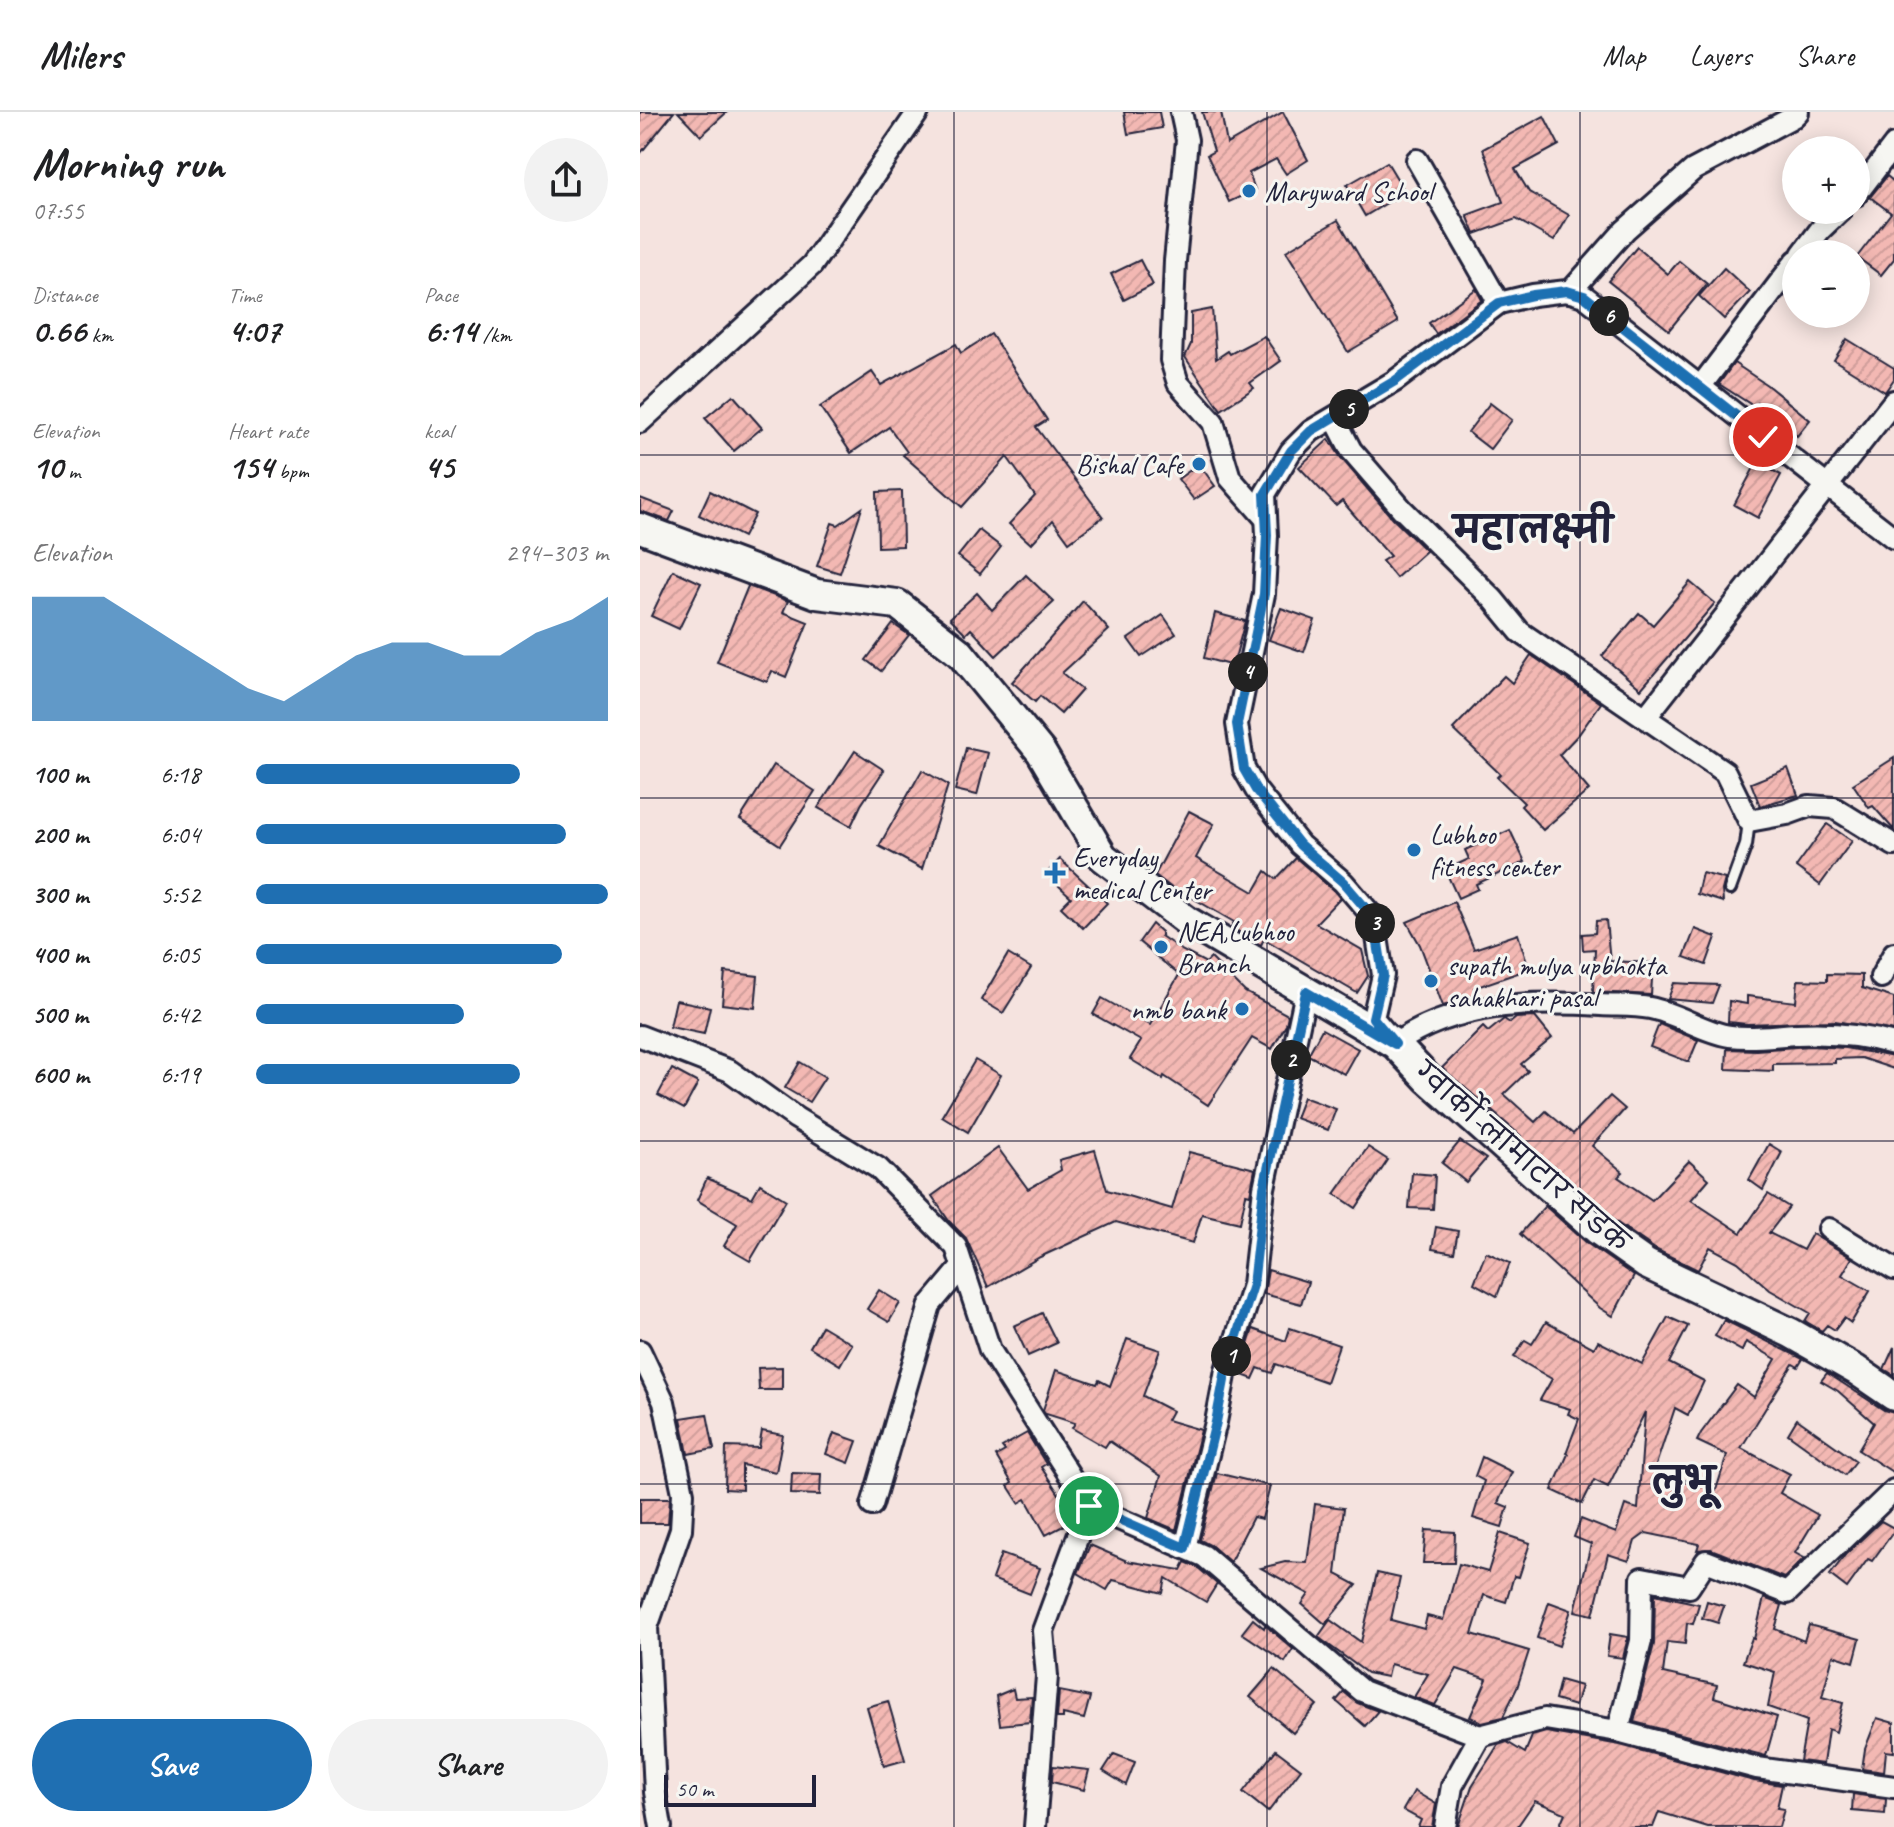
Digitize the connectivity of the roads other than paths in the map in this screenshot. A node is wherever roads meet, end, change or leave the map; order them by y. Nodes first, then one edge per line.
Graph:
1 (918, 112) edge
2 (1181, 112) edge
3 (1798, 112) edge
4 (1894, 145) edge
5 (1417, 160) dead end
6 (1870, 177) edge
7 (1826, 224) edge
8 (1812, 240) edge
9 (1782, 279) edge
10 (1570, 292) junction
11 (1499, 303) junction
12 (1700, 387) junction
13 (1894, 401) edge
14 (1335, 419) junction
15 (640, 422) edge
16 (1827, 487) junction
17 (1266, 519) junction
18 (640, 528) edge
19 (1894, 538) edge
20 (1646, 717) junction
21 (1749, 821) junction
22 (1894, 845) edge
23 (1730, 889) dead end
24 (1894, 953) edge
25 (1881, 977) dead end
26 (1306, 992) junction
27 (640, 1036) edge
28 (1395, 1044) junction
29 (1894, 1044) edge
30 (1829, 1229) dead end
31 (962, 1267) junction
32 (1894, 1269) edge
33 (640, 1351) edge
34 (1894, 1396) edge
35 (1894, 1490) edge
36 (872, 1505) dead end
37 (1089, 1506) junction
38 (1185, 1548) junction
39 (1618, 1731) junction
40 (1480, 1736) junction
41 (1893, 1785) edge
42 (661, 1827) edge
43 (1035, 1827) edge
44 (1445, 1827) edge

1 - 15 street
2 - 17 street
3 - 10 street
4 - 6 street
5 - 11 street
7 - 8 street
9 - 12 street
10 - 11 street
10 - 12 street
11 - 14 street
12 - 16 street
13 - 16 street
14 - 17 street
14 - 20 street
16 - 19 street
16 - 20 street
17 - 28 street
18 - 26 main road, ग्वार्को-लामाटार सडक
20 - 21 street
21 - 22 street
21 - 23 lane
24 - 25 street
26 - 28 main road, ग्वार्को-लामाटार सडक
26 - 38 street
27 - 31 street
28 - 29 street
28 - 34 main road, ग्वार्को-लामाटार सडक
30 - 32 street
31 - 36 street
31 - 37 street
33 - 42 street
35 - 39 street
37 - 38 street
37 - 43 street
38 - 40 street
39 - 40 street
39 - 41 street
40 - 44 street

